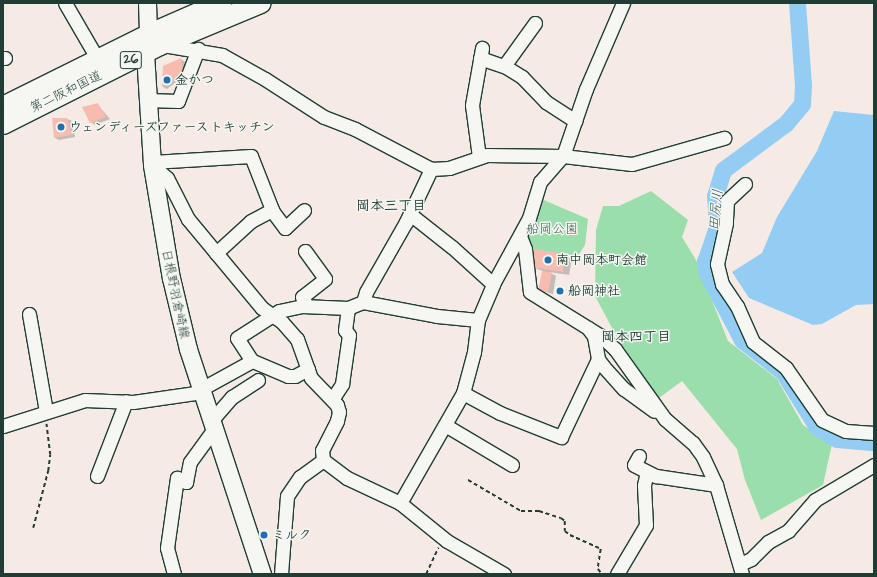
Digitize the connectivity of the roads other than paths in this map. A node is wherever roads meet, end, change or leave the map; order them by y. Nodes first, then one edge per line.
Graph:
1 (65, 3) edge
2 (147, 3) edge
3 (221, 3) edge
4 (261, 3) edge
5 (623, 3) edge
6 (534, 23) dead end
7 (151, 44) junction
8 (198, 49) junction
9 (98, 60) junction
10 (504, 66) junction
11 (146, 100) junction
12 (3, 107) edge
13 (575, 120) junction
14 (3, 124) edge
15 (724, 138) dead end
16 (563, 156) junction
17 (479, 157) junction
18 (152, 164) junction
19 (431, 169) junction
20 (745, 184) dead end
21 (272, 210) junction
22 (304, 210) dead end
23 (410, 214) junction
24 (520, 236) junction
25 (305, 251) dead end
26 (216, 253) junction
27 (493, 284) junction
28 (363, 302) junction
29 (307, 306) junction
30 (348, 308) junction
31 (29, 314) dead end
32 (272, 315) junction
33 (478, 320) junction
34 (588, 328) junction
35 (598, 359) junction
36 (252, 361) junction
37 (308, 369) junction
38 (258, 380) dead end
39 (201, 390) junction
40 (463, 393) junction
41 (333, 398) junction
42 (126, 401) junction
43 (45, 412) junction
44 (665, 419) junction
45 (213, 425) junction
46 (445, 425) junction
47 (3, 426) edge
48 (874, 433) edge
49 (639, 456) dead end
50 (323, 460) junction
51 (512, 465) dead end
52 (874, 465) edge
53 (647, 472) junction
54 (97, 476) dead end
55 (716, 485) junction
56 (400, 503) junction
57 (741, 569) edge
58 (174, 574) edge
59 (262, 574) edge
60 (281, 574) edge
61 (504, 574) edge
62 (617, 574) edge

1 - 9 street
2 - 7 main road, 日根野羽倉崎線
3 - 7 highway, 第二阪和国道 / 26
4 - 7 highway, 第二阪和国道 / 26
5 - 13 street
6 - 10 street
7 - 8 street
7 - 9 highway, 第二阪和国道 / 26
7 - 11 main road, 日根野羽倉崎線
7 - 14 highway, 第二阪和国道 / 26
8 - 11 street
8 - 19 street
9 - 12 highway, 第二阪和国道 / 26
10 - 13 street
10 - 17 street
11 - 18 main road, 日根野羽倉崎線
13 - 16 street
15 - 16 street
16 - 17 street
16 - 24 street
17 - 19 street
18 - 21 street
18 - 26 street
18 - 39 main road, 日根野羽倉崎線
19 - 23 street
20 - 48 street
21 - 22 street
21 - 26 street
23 - 27 street
23 - 28 street
24 - 27 street
24 - 34 street
25 - 29 street
26 - 32 street
27 - 33 street
28 - 30 street
28 - 33 street
29 - 30 street
29 - 32 street
30 - 41 street
31 - 43 street
32 - 36 street
32 - 37 street
33 - 40 street
34 - 35 street
34 - 44 street
35 - 40 street
35 - 44 street
36 - 37 street
36 - 39 street
37 - 41 street
38 - 45 street
39 - 42 street
39 - 45 main road, 日根野羽倉崎線
40 - 46 street
41 - 50 street
42 - 43 street
42 - 54 street
43 - 47 street
44 - 55 street
45 - 58 street
45 - 59 main road, 日根野羽倉崎線
46 - 51 street
46 - 56 street
49 - 53 street
50 - 56 street
50 - 60 street
52 - 57 street
53 - 55 street
53 - 62 street
55 - 57 street
56 - 61 street

